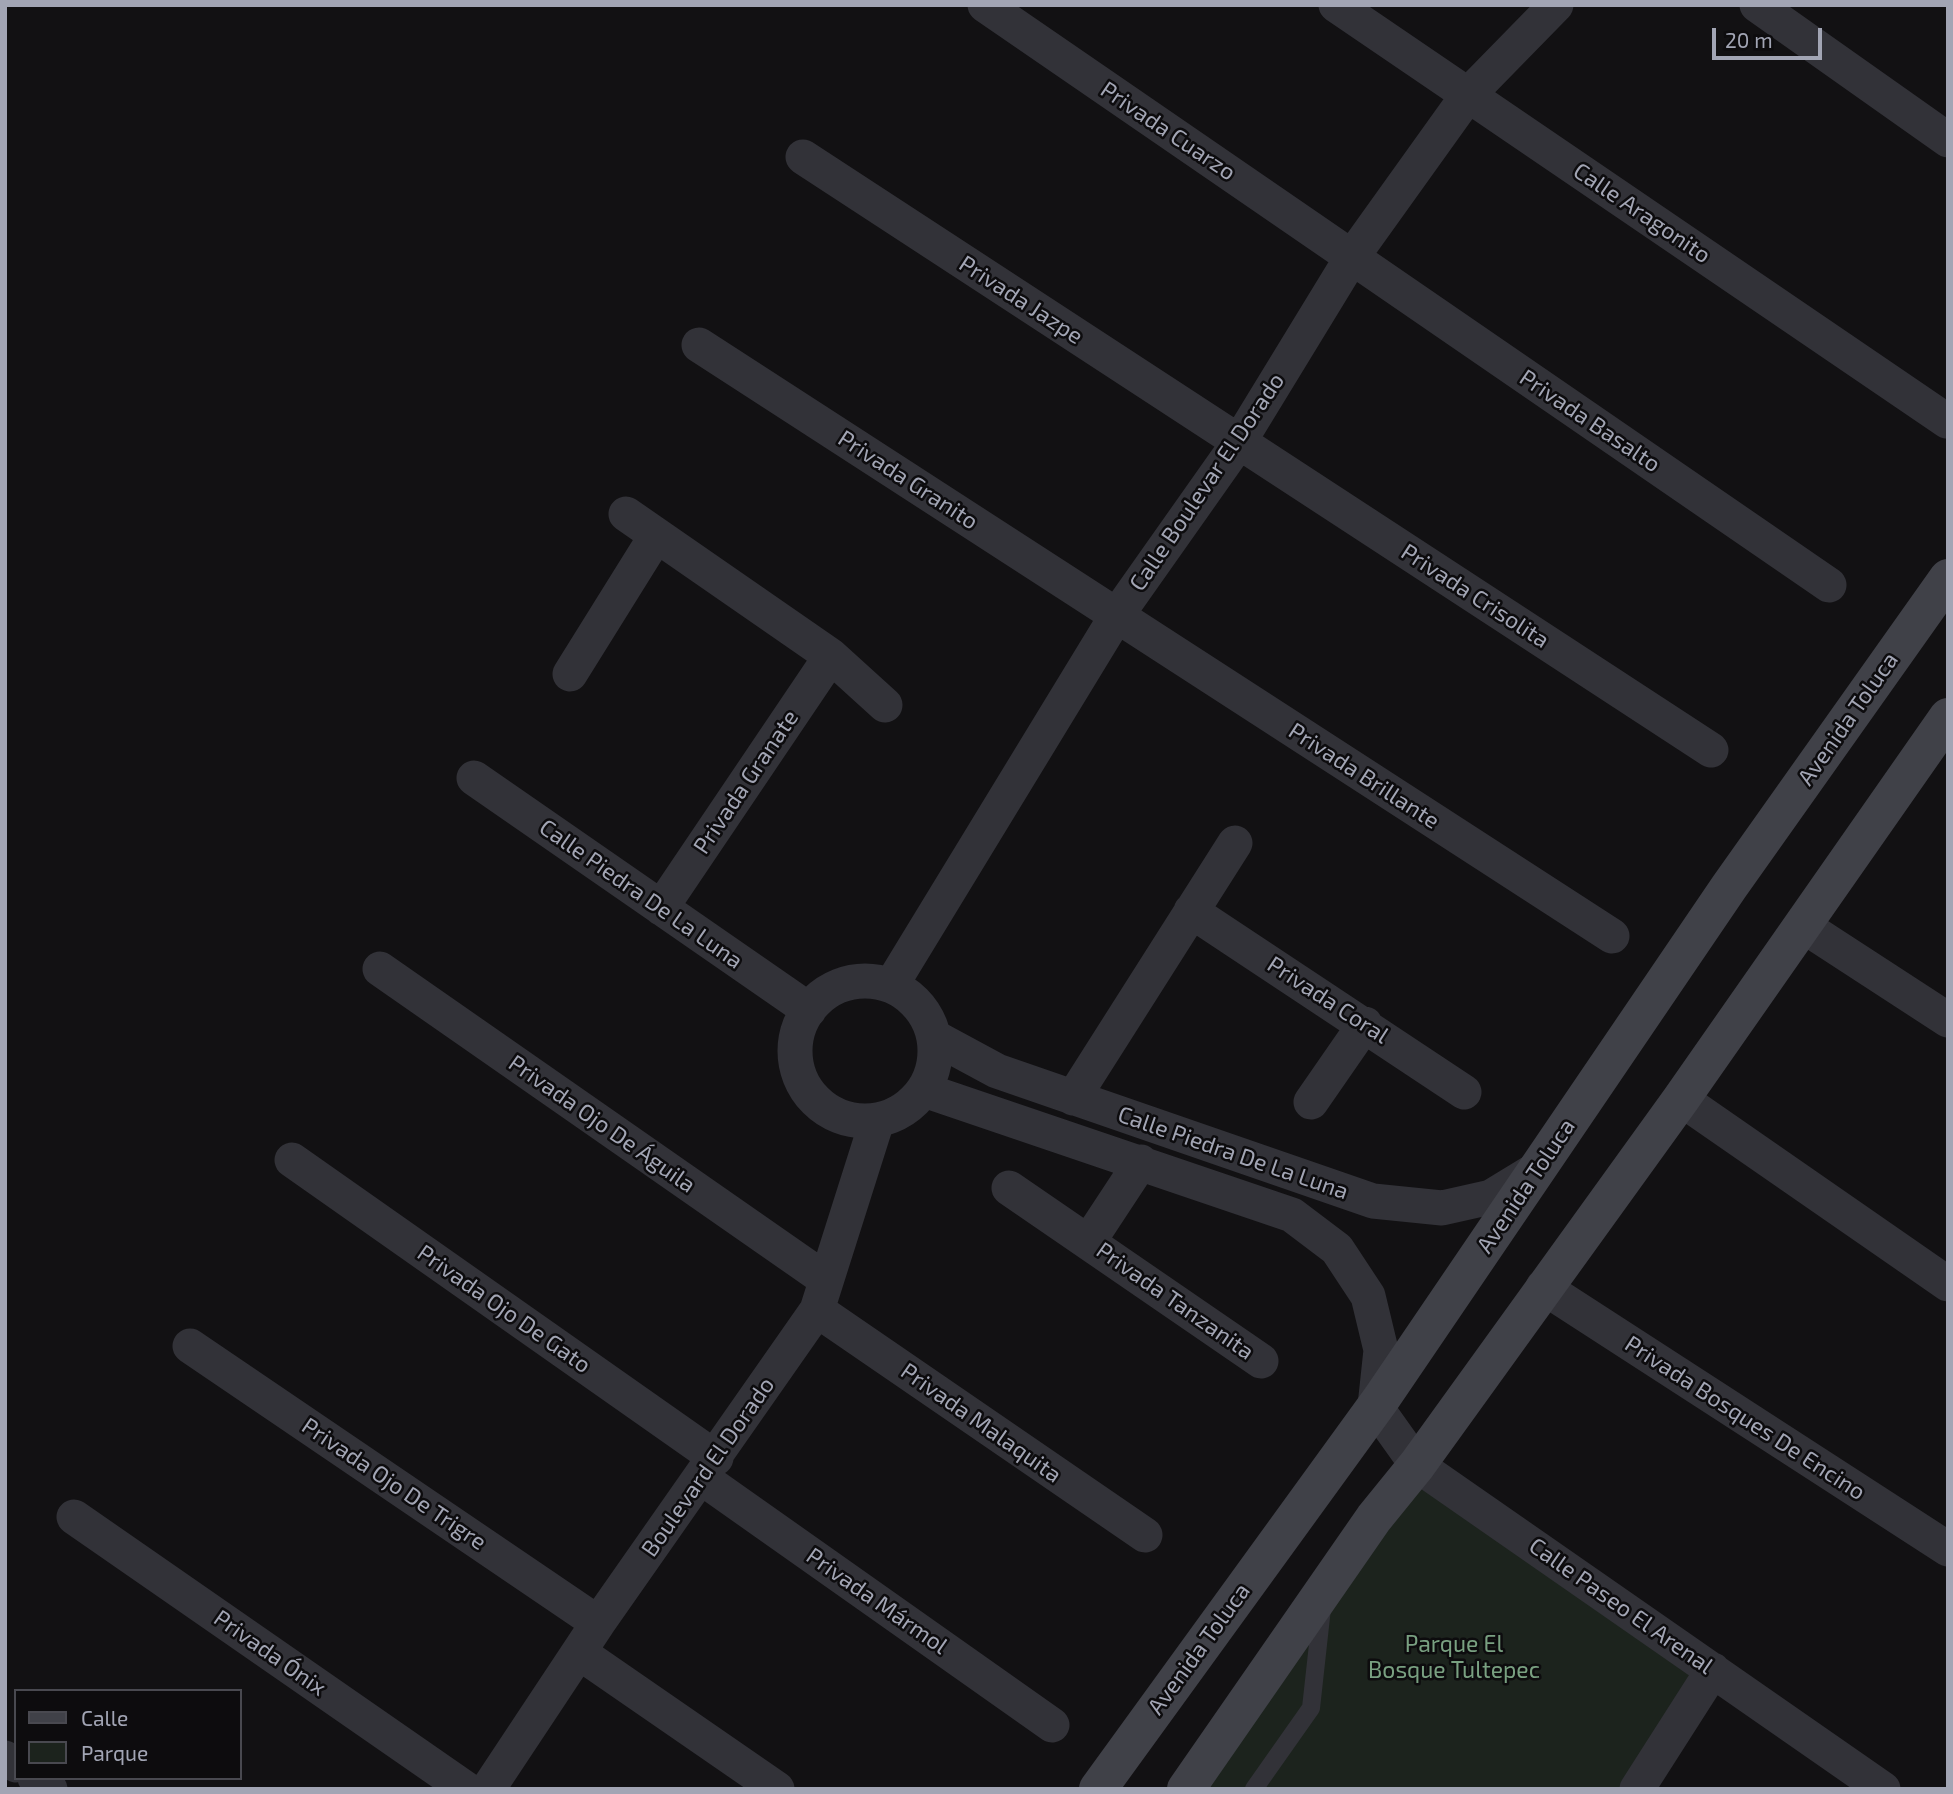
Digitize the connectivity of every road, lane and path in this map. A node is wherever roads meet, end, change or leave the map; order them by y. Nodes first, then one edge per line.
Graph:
1 (985, 5) edge
2 (1336, 5) edge
3 (1556, 5) edge
4 (1757, 5) edge
5 (1468, 95) junction
6 (1948, 140) edge
7 (803, 157) dead end
8 (1352, 257) junction
9 (699, 345) dead end
10 (1947, 421) edge
11 (1239, 442) junction
12 (626, 514) dead end
13 (656, 536) junction
14 (1948, 578) edge
15 (1829, 585) dead end
16 (1117, 615) junction
17 (831, 656) junction
18 (569, 674) dead end
19 (885, 705) dead end
20 (1942, 730) edge
21 (1712, 750) dead end
22 (474, 778) dead end
23 (1235, 843) dead end
24 (661, 908) junction
25 (1191, 911) junction
26 (1802, 925) junction
27 (1612, 936) dead end
28 (380, 969) dead end
29 (892, 984) junction
30 (809, 1010) junction
31 (1948, 1020) edge
32 (1365, 1024) junction
33 (934, 1037) junction
34 (924, 1090) junction
35 (1464, 1092) dead end
36 (1073, 1098) junction
37 (1681, 1099) junction
38 (1311, 1102) dead end
39 (877, 1121) junction
40 (292, 1160) dead end
41 (1141, 1162) junction
42 (1537, 1169) junction
43 (1009, 1188) dead end
44 (1088, 1241) junction
45 (1948, 1284) edge
46 (1543, 1287) junction
47 (821, 1294) junction
48 (190, 1346) dead end
49 (1261, 1361) dead end
50 (1375, 1406) junction
51 (1417, 1465) junction
52 (709, 1468) junction
53 (74, 1517) dead end
54 (1145, 1535) dead end
55 (1948, 1549) edge
56 (1324, 1590) junction
57 (598, 1623) junction
58 (580, 1653) junction
59 (1713, 1670) junction
60 (1052, 1725) dead end
61 (467, 1789) edge
62 (488, 1789) edge
63 (777, 1789) edge
64 (1098, 1789) edge
65 (1186, 1789) edge
66 (1254, 1789) edge
67 (1637, 1789) edge
68 (1883, 1789) edge

1 - 8 street, Privada Cuarzo
2 - 5 street, Calle Aragonito
3 - 5 street, Calle Boulevar El Dorado
4 - 6 street
5 - 8 street, Calle Boulevar El Dorado
5 - 10 street, Calle Aragonito
7 - 11 street, Privada Jazpe
8 - 11 street, Calle Boulevar El Dorado
8 - 15 street, Privada Basalto
9 - 16 street, Privada Granito
11 - 16 street, Calle Boulevar El Dorado
11 - 21 street, Privada Crisolita
12 - 13 street
13 - 17 street
13 - 18 street
14 - 42 main road, Avenida Toluca
16 - 27 street, Privada Brillante
16 - 29 street, Calle Boulevar El Dorado
17 - 19 street
17 - 24 street, Privada Granate
20 - 26 main road
22 - 24 street, Calle Piedra De La Luna
23 - 25 street
24 - 30 street, Calle Piedra De La Luna
25 - 32 street, Privada Coral
25 - 36 street
26 - 31 street
26 - 37 main road
28 - 47 street, Privada Ojo De Águila
29 - 30 street
29 - 33 street
30 - 39 street
32 - 35 street, Privada Coral
32 - 38 street
33 - 34 street
33 - 36 street, Calle Piedra De La Luna
34 - 39 street
34 - 41 street, Calle Piedra De La Luna
36 - 42 street, Calle Piedra De La Luna
37 - 45 street
37 - 46 main road
39 - 47 street, Boulevard El Dorado
40 - 52 street, Privada Ojo De Gato
41 - 44 street, Privada Tanzanita
41 - 50 street, Calle Piedra De La Luna
42 - 50 main road, Avenida Toluca
43 - 44 street, Privada Tanzanita
44 - 49 street, Privada Tanzanita
46 - 51 main road
46 - 55 street, Privada Bosques De Encino
47 - 52 street, Boulevard El Dorado
47 - 54 street, Privada Malaquita
48 - 57 street, Privada Ojo De Trigre
50 - 51 street, Calle Paseo El Arenal
50 - 64 main road, Avenida Toluca
51 - 56 main road
51 - 59 street, Calle Paseo El Arenal
52 - 57 street, Boulevard El Dorado
52 - 60 street, Privada Mármol
53 - 61 street, Privada Ónix
56 - 65 main road
56 - 66 lane
57 - 58 street, Boulevard El Dorado
58 - 62 street, Boulevard El Dorado
58 - 63 street
59 - 67 street
59 - 68 street, Calle Paseo El Arenal

